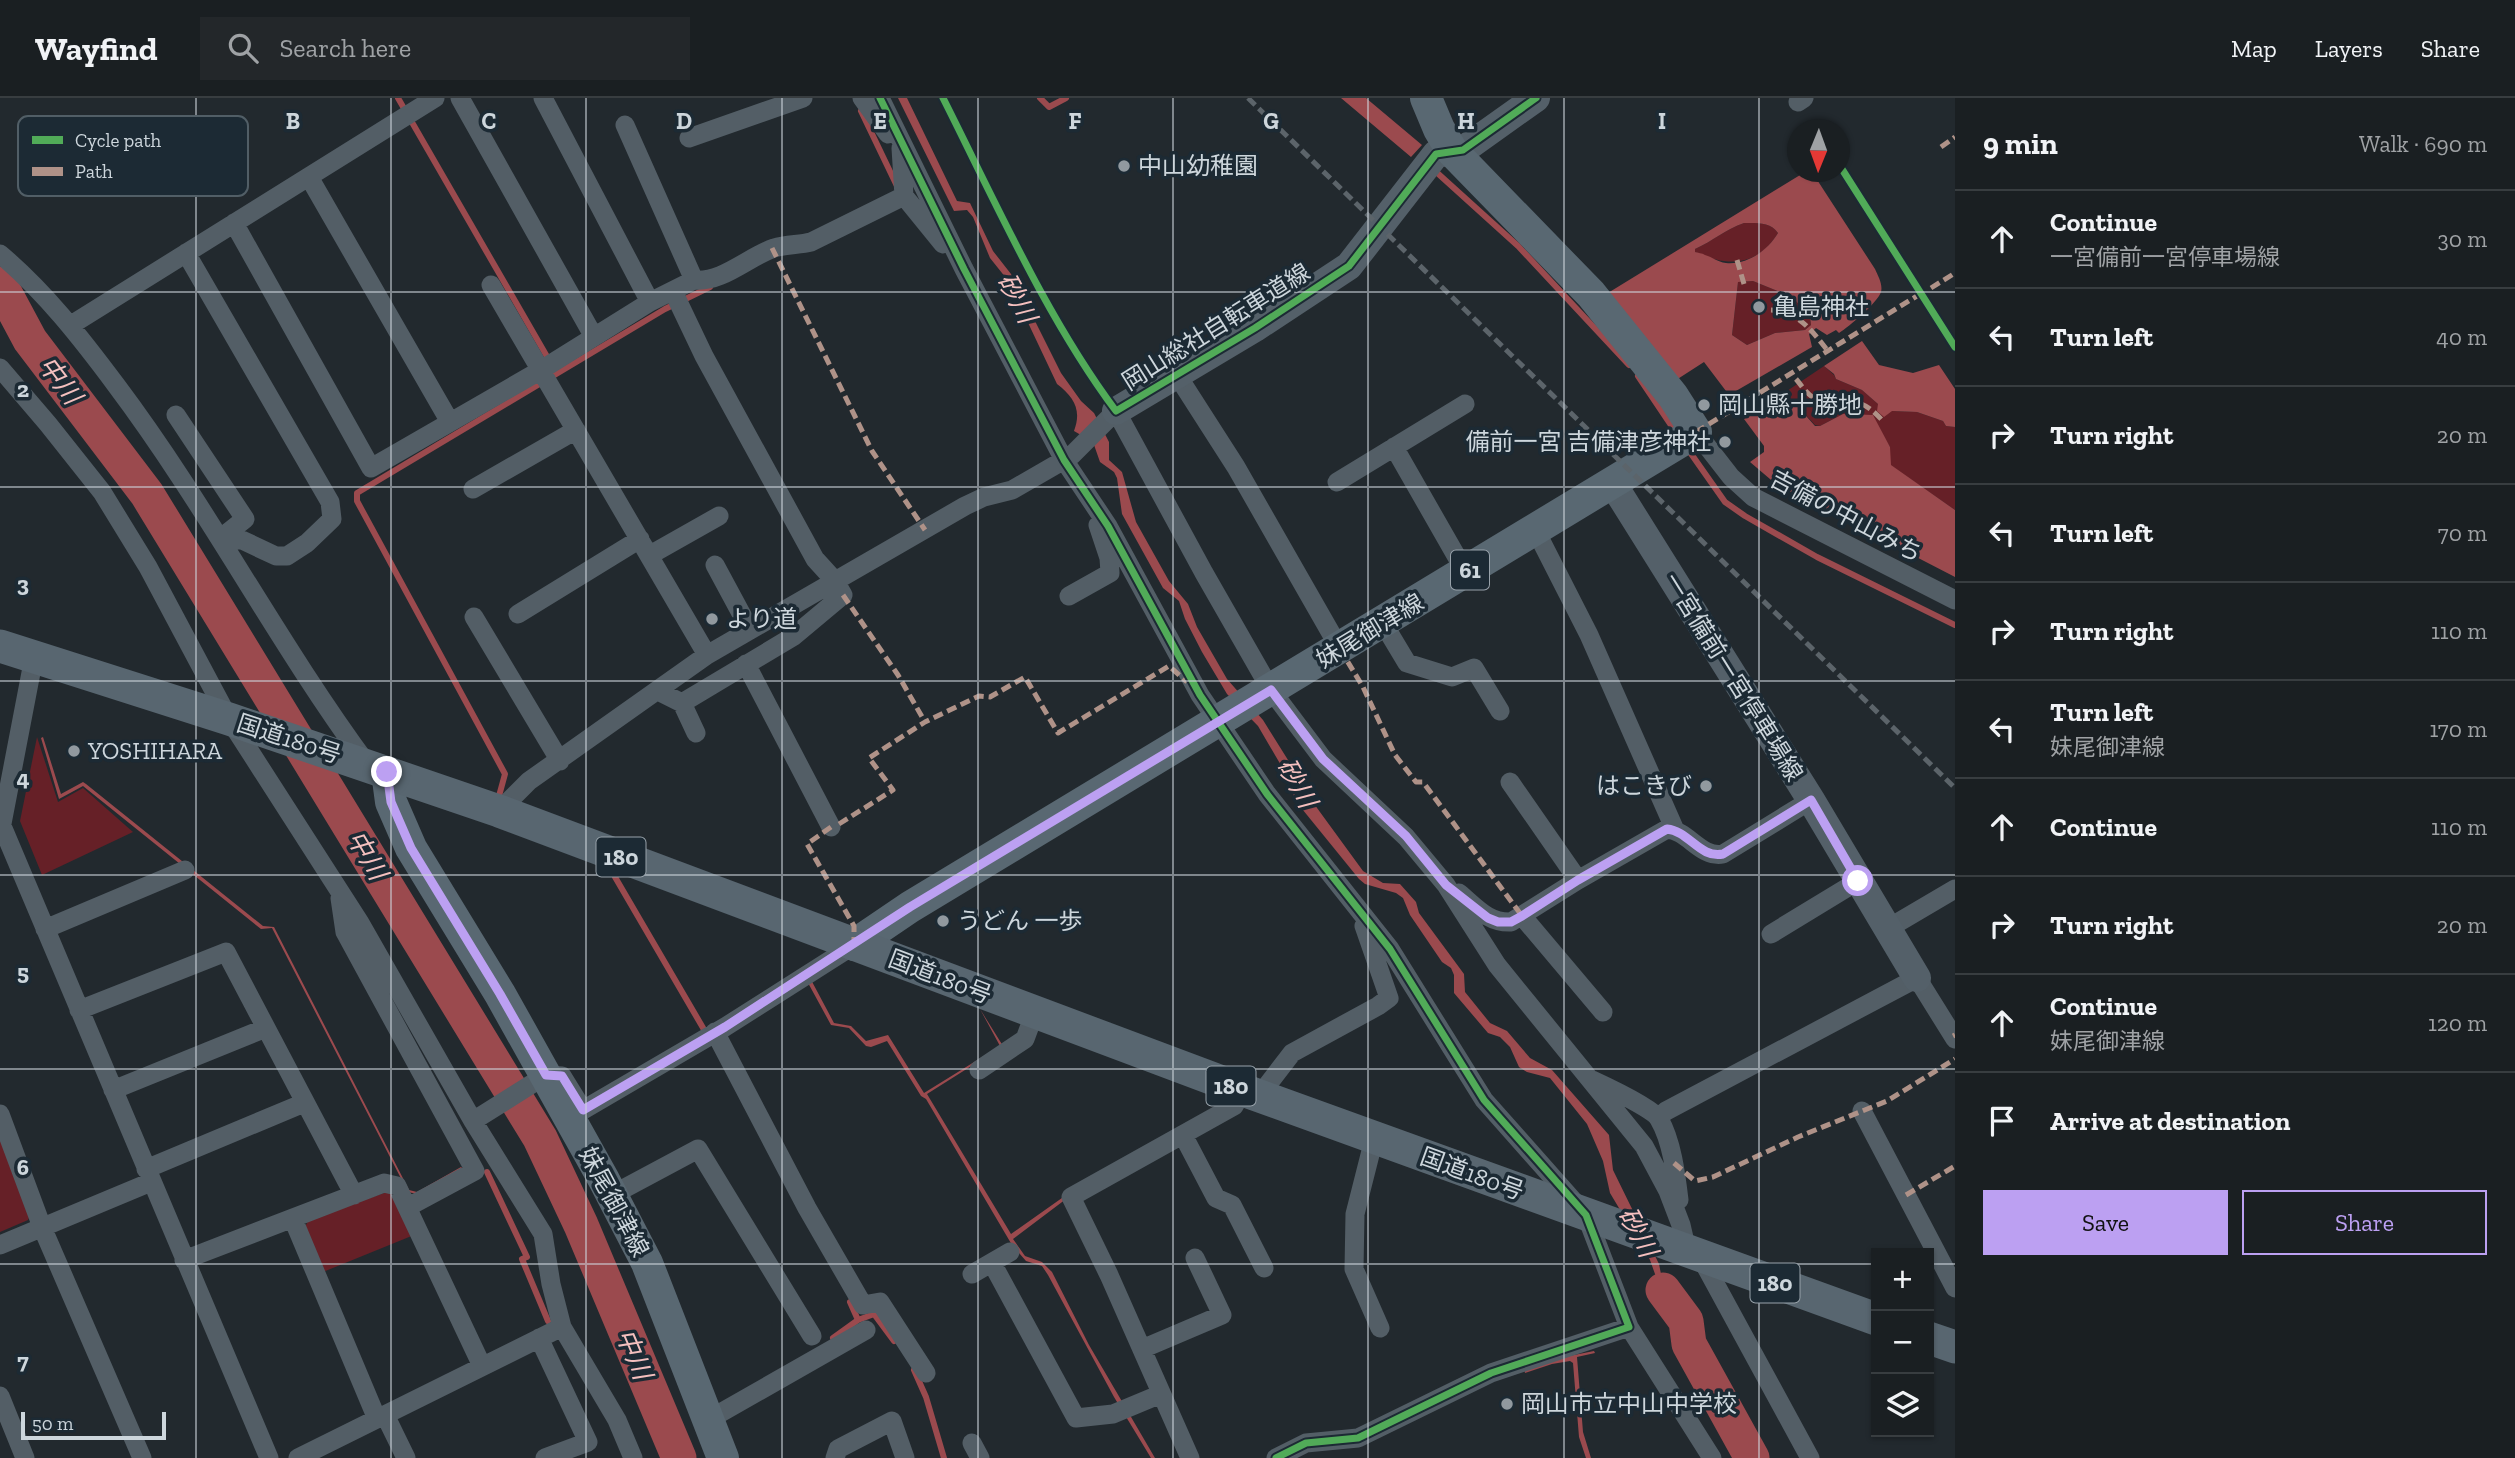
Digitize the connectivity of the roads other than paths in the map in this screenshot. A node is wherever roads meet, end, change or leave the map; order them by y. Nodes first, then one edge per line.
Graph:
1 (435, 98) edge
2 (460, 98) edge
3 (543, 98) edge
4 (803, 98) edge
5 (862, 98) edge
6 (880, 98) edge
7 (1426, 98) edge
8 (1536, 98) edge
9 (625, 125) dead end
10 (689, 138) dead end
11 (901, 147) junction
12 (1436, 160) junction
13 (309, 177) junction
14 (904, 197) junction
15 (234, 223) junction
16 (186, 253) junction
17 (0, 254) edge
18 (964, 269) junction
19 (694, 280) junction
20 (491, 285) dead end
21 (677, 300) junction
22 (650, 302) junction
23 (71, 325) junction
24 (594, 337) junction
25 (0, 368) edge
26 (547, 371) junction
27 (1177, 375) junction
28 (1465, 404) dead end
29 (1113, 414) junction
30 (176, 415) dead end
31 (450, 422) junction
32 (576, 430) junction
33 (1686, 438) junction
34 (1394, 447) junction
35 (1068, 458) junction
36 (1337, 482) dead end
37 (1613, 484) junction
38 (473, 489) dead end
39 (1083, 489) junction
40 (719, 516) dead end
41 (1536, 531) junction
42 (221, 538) junction
43 (645, 547) junction
44 (715, 565) dead end
45 (1466, 573) junction
46 (835, 581) junction
47 (1069, 596) dead end
48 (1955, 600) edge
49 (518, 614) dead end
50 (474, 617) dead end
51 (1383, 623) junction
52 (750, 630) junction
53 (0, 646) edge
54 (1340, 649) junction
55 (707, 655) junction
56 (34, 657) junction
57 (746, 664) junction
58 (658, 691) junction
59 (1269, 692) junction
60 (682, 703) junction
61 (1500, 711) dead end
62 (229, 719) junction
63 (1221, 721) junction
64 (696, 733) dead end
65 (560, 761) junction
66 (7, 765) edge
67 (369, 765) junction
68 (1510, 782) dead end
69 (1811, 800) junction
70 (499, 811) junction
71 (831, 827) dead end
72 (1, 830) edge
73 (1675, 830) junction
74 (185, 870) dead end
75 (1578, 880) junction
76 (1858, 881) junction
77 (1446, 885) junction
78 (1955, 889) edge
79 (339, 890) junction
80 (1355, 905) junction
81 (1522, 916) junction
82 (45, 929) junction
83 (1887, 929) junction
84 (1771, 934) dead end
85 (855, 944) junction
86 (1917, 978) junction
87 (79, 1010) junction
88 (1035, 1012) junction
89 (1603, 1012) dead end
90 (266, 1028) junction
91 (710, 1035) junction
92 (1955, 1040) edge
93 (979, 1070) dead end
94 (543, 1077) junction
95 (1588, 1078) junction
96 (113, 1090) junction
97 (1251, 1093) junction
98 (304, 1104) junction
99 (1862, 1111) dead end
100 (0, 1114) edge
101 (1659, 1117) junction
102 (475, 1120) junction
103 (1183, 1135) junction
104 (1374, 1139) junction
105 (149, 1175) junction
106 (354, 1195) junction
107 (612, 1195) junction
108 (408, 1206) junction
109 (293, 1219) junction
110 (1598, 1219) junction
111 (42, 1227) junction
112 (0, 1245) edge
113 (1686, 1245) junction
114 (1010, 1252) dead end
115 (1195, 1258) dead end
116 (184, 1260) junction
117 (992, 1263) junction
118 (1264, 1268) dead end
119 (972, 1274) dead end
120 (1955, 1288) edge
121 (1871, 1317) edge
122 (562, 1326) junction
123 (1629, 1327) junction
124 (1380, 1328) dead end
125 (866, 1330) dead end
126 (812, 1336) dead end
127 (539, 1338) junction
128 (1934, 1340) edge
129 (1955, 1347) edge
130 (1142, 1349) junction
131 (482, 1366) junction
132 (926, 1373) dead end
133 (1161, 1394) junction
134 (0, 1396) edge
135 (381, 1417) junction
136 (709, 1420) junction
137 (1710, 1456) edge
138 (25, 1458) edge
139 (142, 1458) edge
140 (269, 1458) edge
141 (298, 1458) edge
142 (406, 1458) edge
143 (545, 1458) edge
144 (633, 1458) edge
145 (723, 1458) edge
146 (835, 1458) edge
147 (905, 1458) edge
148 (1189, 1458) edge
149 (1276, 1458) edge
150 (1810, 1458) edge

1 - 13 street
2 - 24 street
3 - 22 street
4 - 10 street
5 - 11 street
6 - 11 street
7 - 12 main road
8 - 12 main road, 岡山総社自転車道線
9 - 19 street
11 - 14 street
11 - 18 street
12 - 27 main road, 岡山総社自転車道線
12 - 33 main road
13 - 15 street
13 - 31 street
14 - 18 street
14 - 19 street
15 - 16 street
15 - 31 street
16 - 23 street
16 - 42 street
17 - 23 street
18 - 35 street
19 - 21 street
20 - 26 street
21 - 22 street
21 - 46 street
22 - 24 street
23 - 42 street
24 - 26 street
25 - 62 street
26 - 31 street
26 - 32 street
27 - 29 main road, 岡山総社自転車道線
27 - 54 street
28 - 34 street
29 - 35 street
29 - 59 street
30 - 42 street
32 - 38 street
32 - 43 street
33 - 37 main road, 妹尾御津線 / 61
33 - 48 street, 吉備の中山みち
34 - 36 street
34 - 45 street
35 - 39 street
35 - 46 street
37 - 41 main road, 妹尾御津線 / 61
37 - 69 main road, 一宮備前一宮停車場線
39 - 47 street
39 - 63 street
40 - 43 street
41 - 45 main road, 妹尾御津線 / 61
41 - 73 street
42 - 67 street
43 - 49 street
43 - 55 street
44 - 52 street
45 - 51 main road, 妹尾御津線 / 61
46 - 52 street
46 - 57 street
50 - 65 street
51 - 54 main road, 妹尾御津線 / 61
51 - 61 street
52 - 55 street
53 - 56 highway, 国道180号 / 180
54 - 59 main road, 妹尾御津線 / 61
55 - 58 street
56 - 62 highway, 国道180号 / 180
56 - 66 street
57 - 60 street
57 - 71 street
58 - 60 street
58 - 65 street
59 - 63 main road, 妹尾御津線 / 61
59 - 77 street
60 - 64 street
62 - 67 highway, 国道180号 / 180
62 - 79 street
63 - 80 street
63 - 85 main road, 妹尾御津線 / 61
65 - 70 street
66 - 72 street
67 - 70 highway, 国道180号 / 180
67 - 94 main road, 妹尾御津線
68 - 75 street
69 - 73 street
69 - 76 main road, 一宮備前一宮停車場線
70 - 85 highway, 国道180号 / 180
72 - 82 street
73 - 75 street
74 - 82 street
75 - 81 street
76 - 83 main road, 一宮備前一宮停車場線
76 - 84 street
77 - 81 street
77 - 95 street
78 - 83 street
79 - 102 street
79 - 108 street
80 - 97 street
80 - 110 street
81 - 89 street
82 - 87 street
83 - 86 main road, 一宮備前一宮停車場線
85 - 88 highway, 国道180号 / 180
85 - 91 street
86 - 92 street
86 - 101 street
87 - 90 street
87 - 96 street
88 - 93 street
88 - 97 highway, 国道180号 / 180
90 - 96 street
90 - 98 street
91 - 94 street
91 - 132 street
94 - 102 street
94 - 107 main road, 妹尾御津線
95 - 101 street
95 - 113 street
96 - 105 street
97 - 103 street
97 - 104 highway, 国道180号 / 180
98 - 105 street
98 - 106 street
99 - 120 street
100 - 111 street
101 - 113 street
102 - 122 street
103 - 118 street
103 - 130 street
104 - 110 highway, 国道180号 / 180
104 - 124 street
105 - 111 street
105 - 116 street
106 - 108 street
106 - 109 street
107 - 126 street
107 - 136 main road, 妹尾御津線
108 - 131 street
109 - 116 street
109 - 135 street
110 - 113 highway, 国道180号 / 180
110 - 123 street
111 - 112 street
111 - 139 street
113 - 121 highway, 国道180号 / 180
113 - 150 street
114 - 117 street
115 - 130 street
116 - 140 street
117 - 119 street
117 - 133 street
122 - 127 street
122 - 144 street
123 - 137 street
123 - 149 street
125 - 136 street
127 - 131 street
127 - 143 street
128 - 129 highway
130 - 133 street
131 - 135 street
133 - 148 street
134 - 138 street
135 - 141 street
135 - 142 street
136 - 145 main road, 妹尾御津線
146 - 147 street

